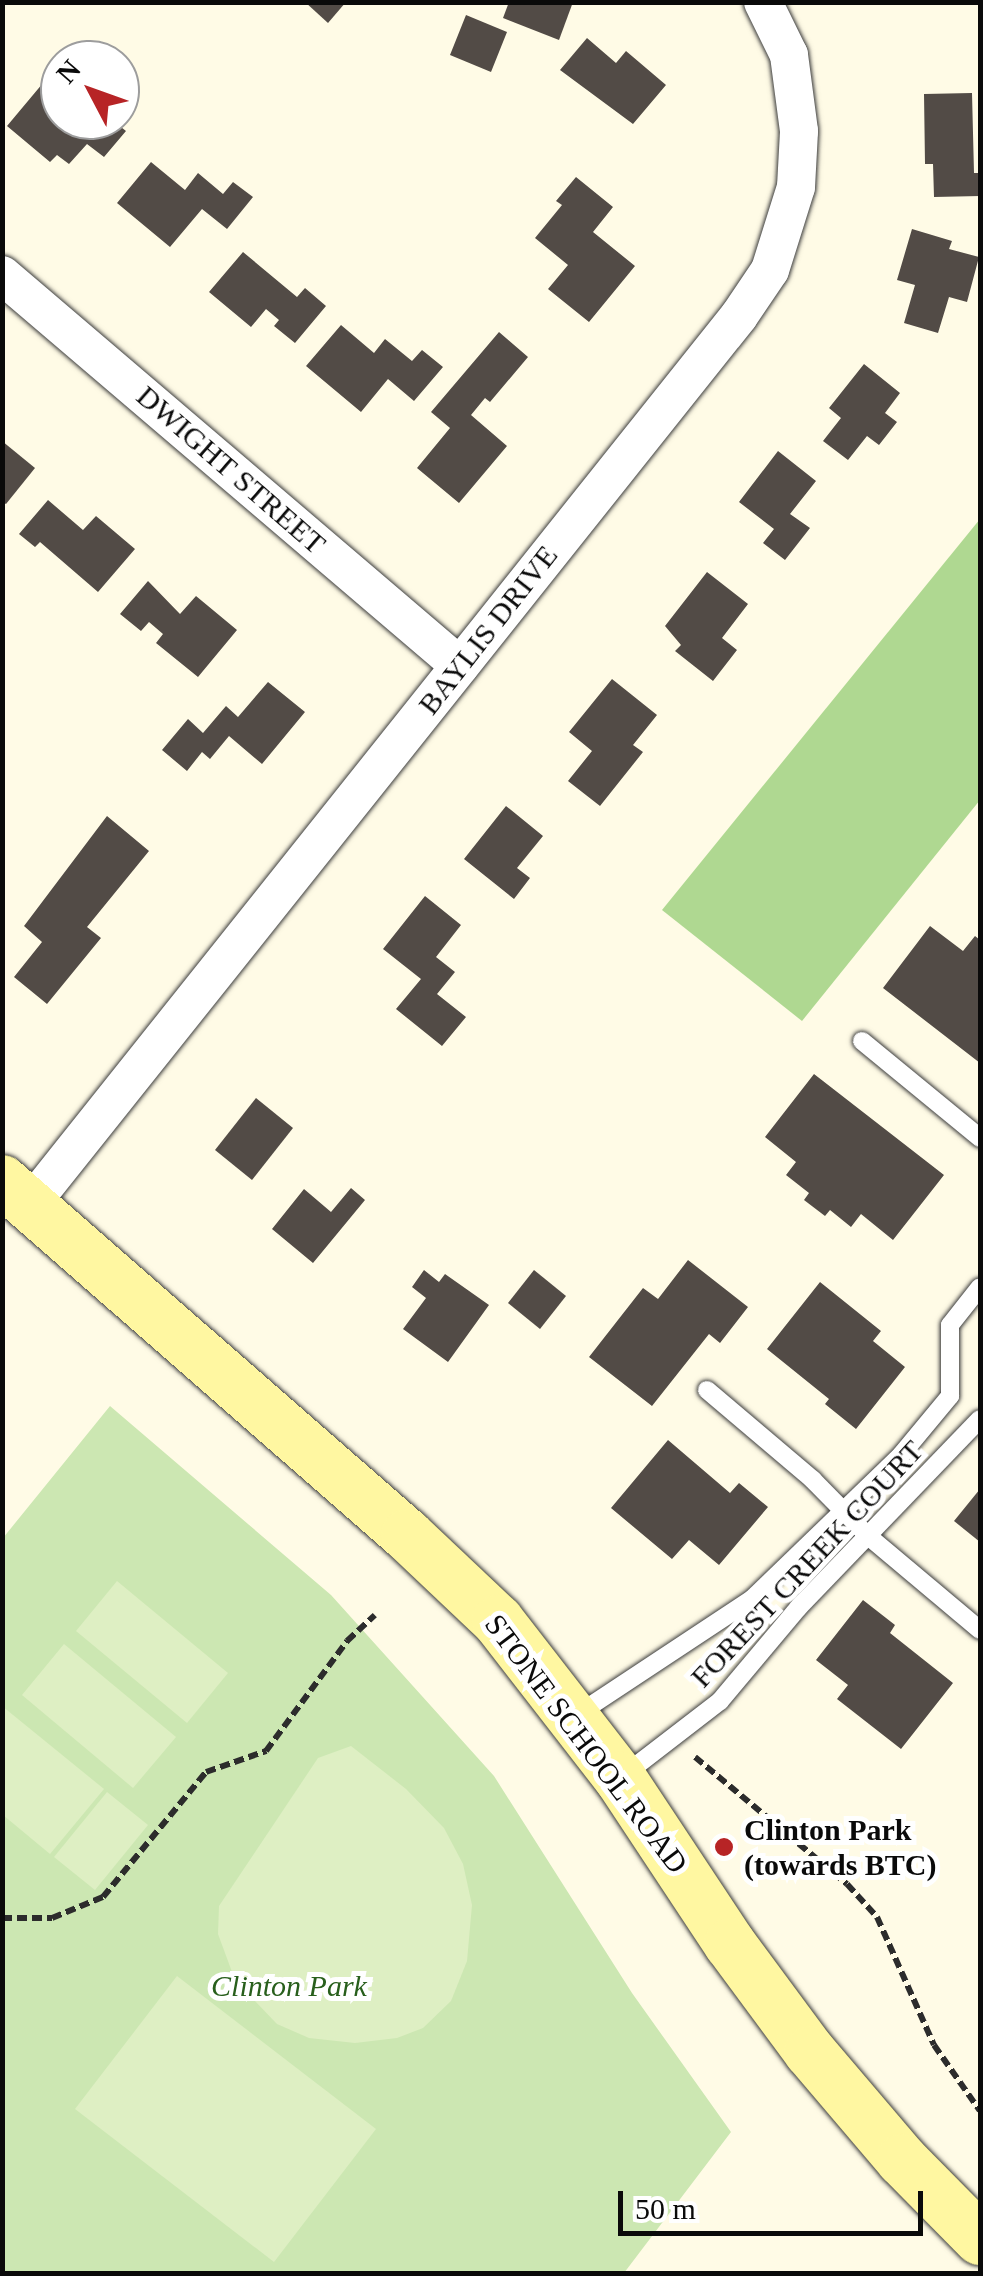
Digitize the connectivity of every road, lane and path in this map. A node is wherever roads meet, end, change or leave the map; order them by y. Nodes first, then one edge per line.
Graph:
1 (763, 2) edge
2 (2, 275) edge
3 (460, 666) junction
4 (862, 1042) dead end
5 (980, 1138) edge
6 (16, 1194) edge
7 (980, 1287) edge
8 (707, 1390) dead end
9 (950, 1396) junction
10 (979, 1419) edge
11 (846, 1513) junction
12 (868, 1536) junction
13 (375, 1615) dead end
14 (980, 1630) edge
15 (573, 1717) junction
16 (691, 1754) dead end
17 (620, 1778) junction
18 (2, 1918) edge
19 (980, 2111) edge
20 (980, 2239) edge

1 - 3 street, BAYLIS DRIVE
2 - 3 street, DWIGHT STREET
3 - 6 street, BAYLIS DRIVE
4 - 5 lane
6 - 15 main road, STONE SCHOOL ROAD
7 - 9 lane
8 - 11 lane
9 - 10 lane
9 - 11 lane, FOREST CREEK COURT
10 - 12 lane, FOREST CREEK COURT
11 - 12 lane
11 - 15 lane, FOREST CREEK COURT
12 - 14 lane
12 - 17 lane, FOREST CREEK COURT
13 - 18 path
15 - 17 main road, STONE SCHOOL ROAD
16 - 19 path
17 - 20 main road, STONE SCHOOL ROAD

